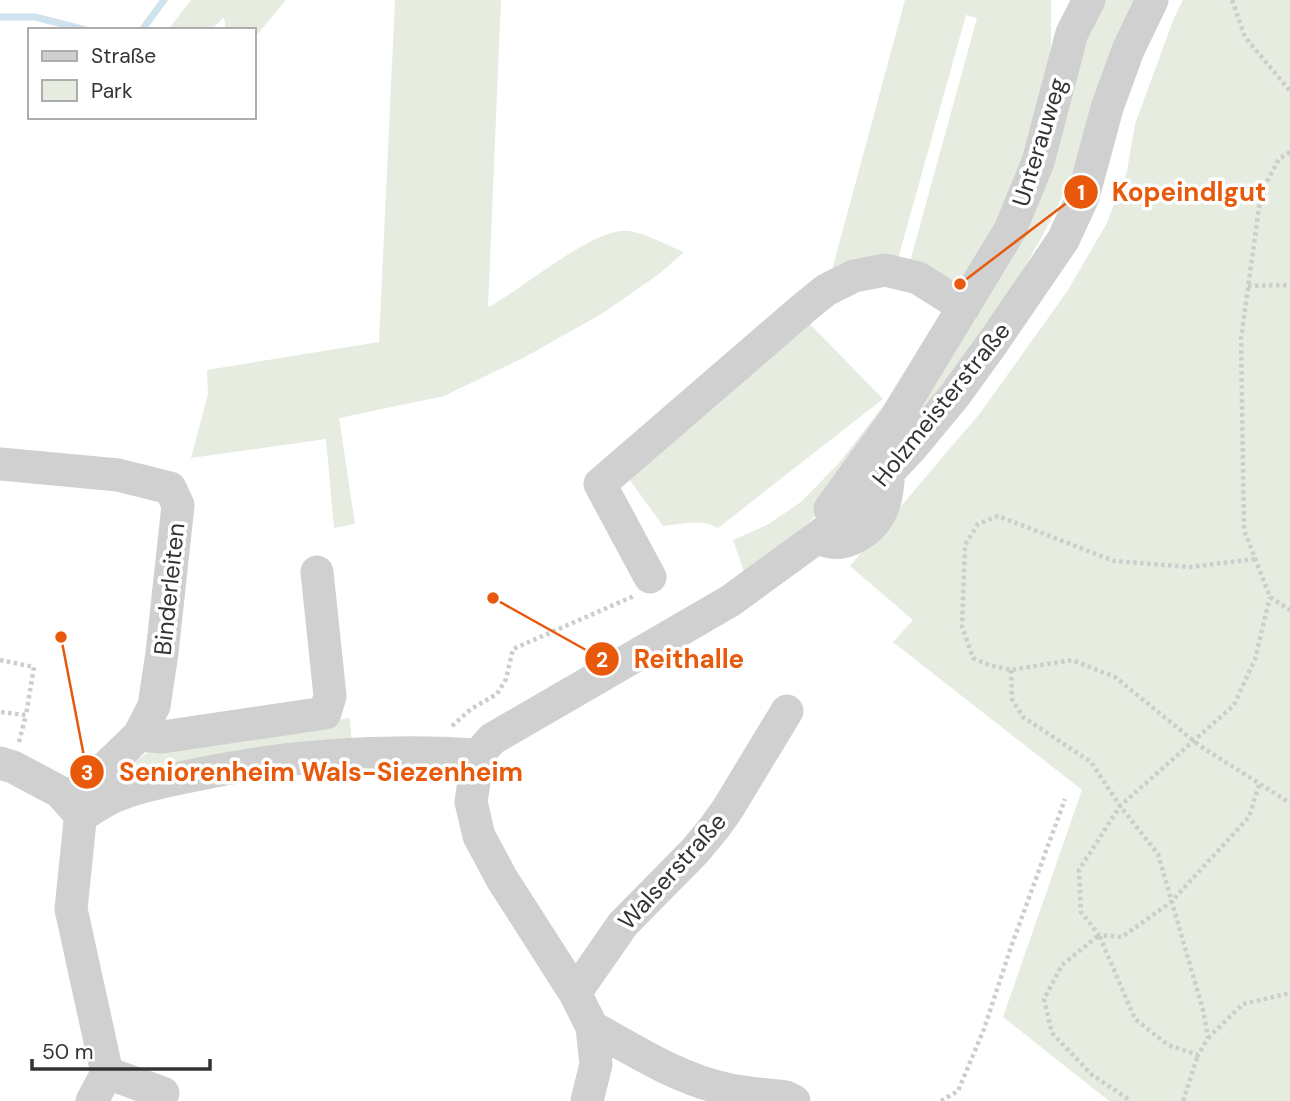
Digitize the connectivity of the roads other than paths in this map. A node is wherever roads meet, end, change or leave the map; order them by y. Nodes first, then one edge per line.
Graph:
1 (1089, 0) edge
2 (1152, 0) edge
3 (964, 307) junction
4 (0, 464) edge
5 (822, 534) junction
6 (317, 572) dead end
7 (650, 577) road end
8 (788, 711) dead end
9 (139, 735) junction
10 (478, 755) junction
11 (0, 763) edge
12 (81, 816) junction
13 (575, 993) junction
14 (592, 1027) junction
15 (100, 1087) edge
16 (163, 1093) dead end
17 (587, 1101) edge
18 (794, 1101) edge

1 - 3 street, Unterauweg
2 - 5 street, Holzmeisterstraße
3 - 5 street, Unterauweg
3 - 7 street
4 - 9 street, Binderleiten
5 - 10 street
6 - 9 street
8 - 13 street, Walserstraße
9 - 12 street, Binderleiten
10 - 12 street
10 - 13 street
11 - 12 street
12 - 15 street, Binderleiten
13 - 14 street
14 - 17 street
14 - 18 street
15 - 16 street

